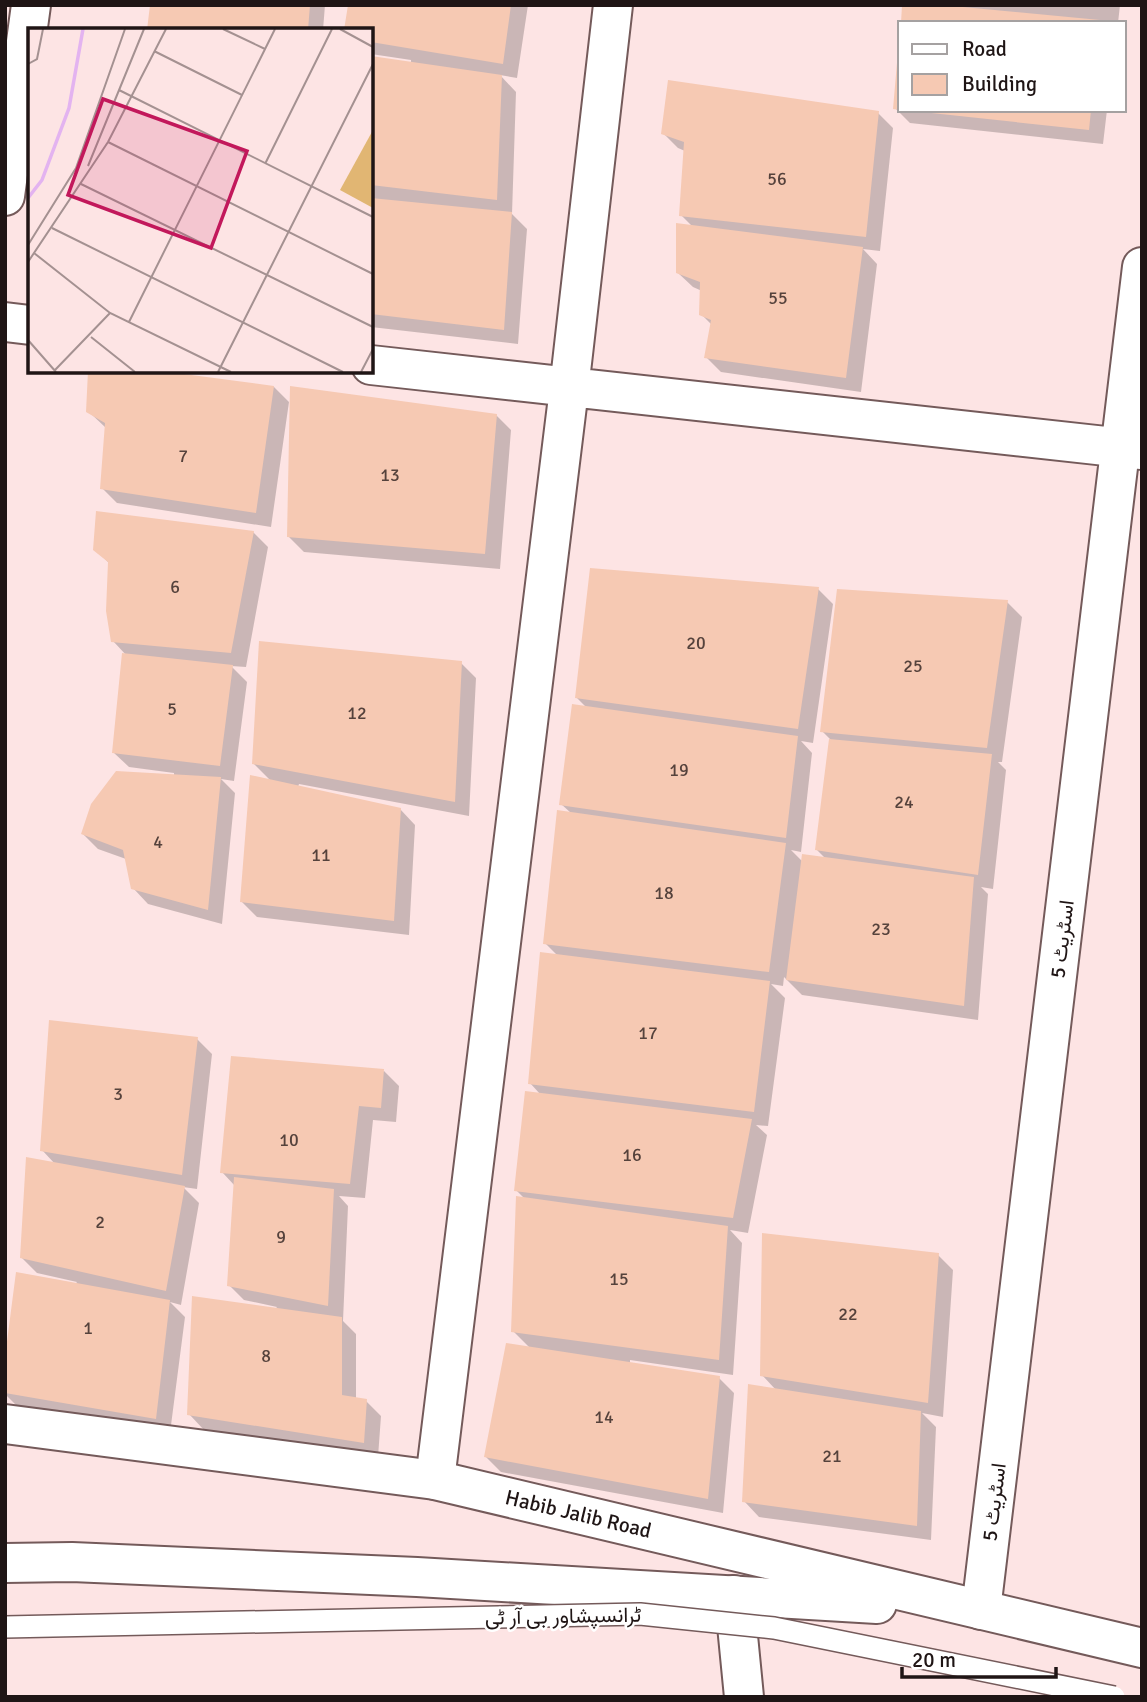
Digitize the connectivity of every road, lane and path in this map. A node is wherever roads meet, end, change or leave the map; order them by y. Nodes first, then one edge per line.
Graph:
1 (31, 5) edge
2 (613, 5) edge
3 (5, 196) edge
4 (1142, 267) edge
5 (5, 322) edge
6 (28, 325) edge
7 (373, 365) edge
8 (569, 389) junction
9 (1131, 449) edge
10 (5, 1424) edge
11 (435, 1480) junction
12 (5, 1563) edge
13 (734, 1595) junction
14 (981, 1610) junction
15 (5, 1627) edge
16 (1142, 1648) edge
17 (744, 1697) edge
18 (1114, 1697) edge

1 - 3 street
2 - 8 street
4 - 9 street, اسٹریٹ 5
5 - 6 street
7 - 8 street
8 - 9 street
8 - 11 street
9 - 14 street, اسٹریٹ 5
10 - 11 street, Habib Jalib Road
11 - 14 street, Habib Jalib Road
12 - 13 street
13 - 14 street
13 - 17 street
14 - 16 street, Habib Jalib Road
15 - 18 lane, ٹرانسپشاور بی آر ٹی, bridge

